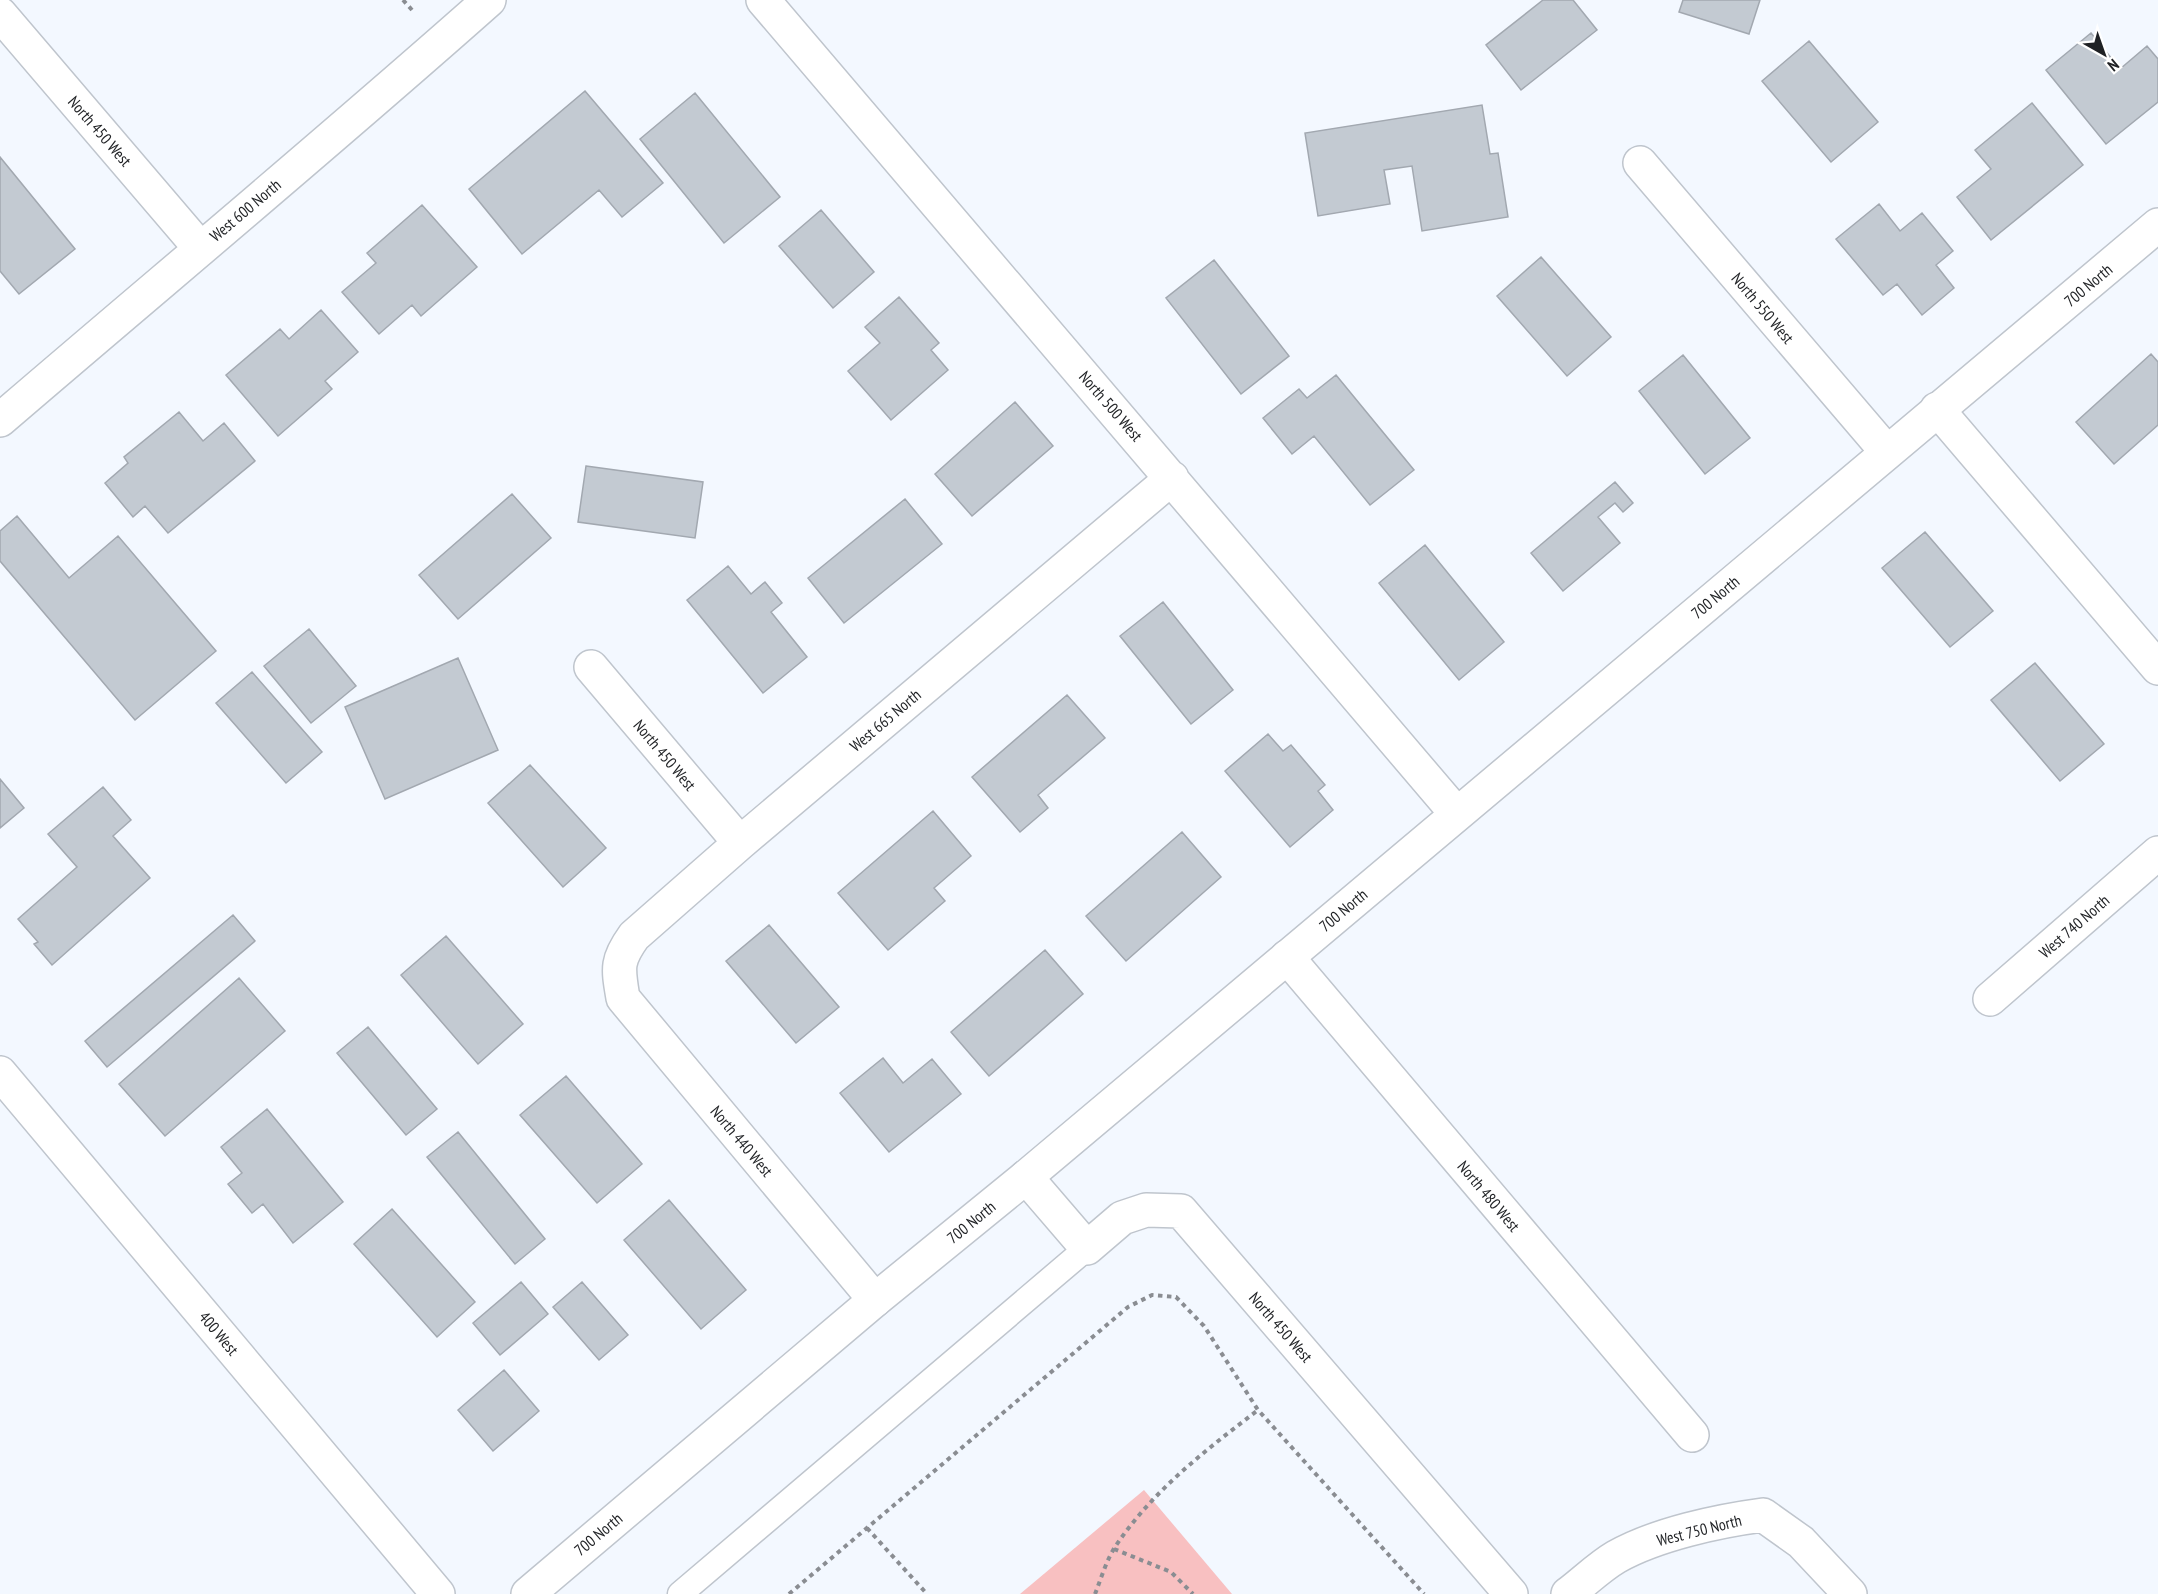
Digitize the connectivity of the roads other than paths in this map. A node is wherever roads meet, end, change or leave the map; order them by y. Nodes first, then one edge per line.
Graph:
1 (489, 0) edge
2 (763, 0) edge
3 (0, 15) edge
4 (1640, 163) dead end
5 (2158, 225) edge
6 (200, 248) junction
7 (1937, 409) junction
8 (0, 420) edge
9 (1887, 452) junction
10 (1172, 478) junction
11 (591, 667) dead end
12 (2158, 668) edge
13 (1456, 813) junction
14 (740, 843) junction
15 (2158, 854) edge
16 (1287, 957) junction
17 (620, 976) joint
18 (1990, 999) dead end
19 (0, 1073) edge
20 (1026, 1177) junction
21 (1087, 1248) junction
22 (875, 1300) junction
23 (1692, 1435) dead end
24 (438, 1594) edge
25 (528, 1594) edge
26 (680, 1594) edge
27 (1511, 1594) edge
28 (1568, 1594) edge
29 (1850, 1594) edge

1 - 6 street, West 600 North
2 - 10 street, North 500 West
3 - 6 street, North 450 West
4 - 9 street, North 550 West
5 - 7 street, 700 North
6 - 8 street, West 600 North
7 - 9 street, 700 North
7 - 12 street
9 - 13 street, 700 North
10 - 13 street, North 500 West
10 - 14 street, West 665 North
11 - 14 street, North 450 West
13 - 16 street, 700 North
14 - 17 street, West 665 North
15 - 18 street, West 740 North
16 - 20 street, 700 North
16 - 23 street, North 480 West
17 - 22 street, North 440 West
19 - 24 street, 400 West
20 - 21 street
20 - 22 street, 700 North
21 - 26 lane
21 - 27 street, North 450 West
22 - 25 street, 700 North
28 - 29 street, West 750 North

